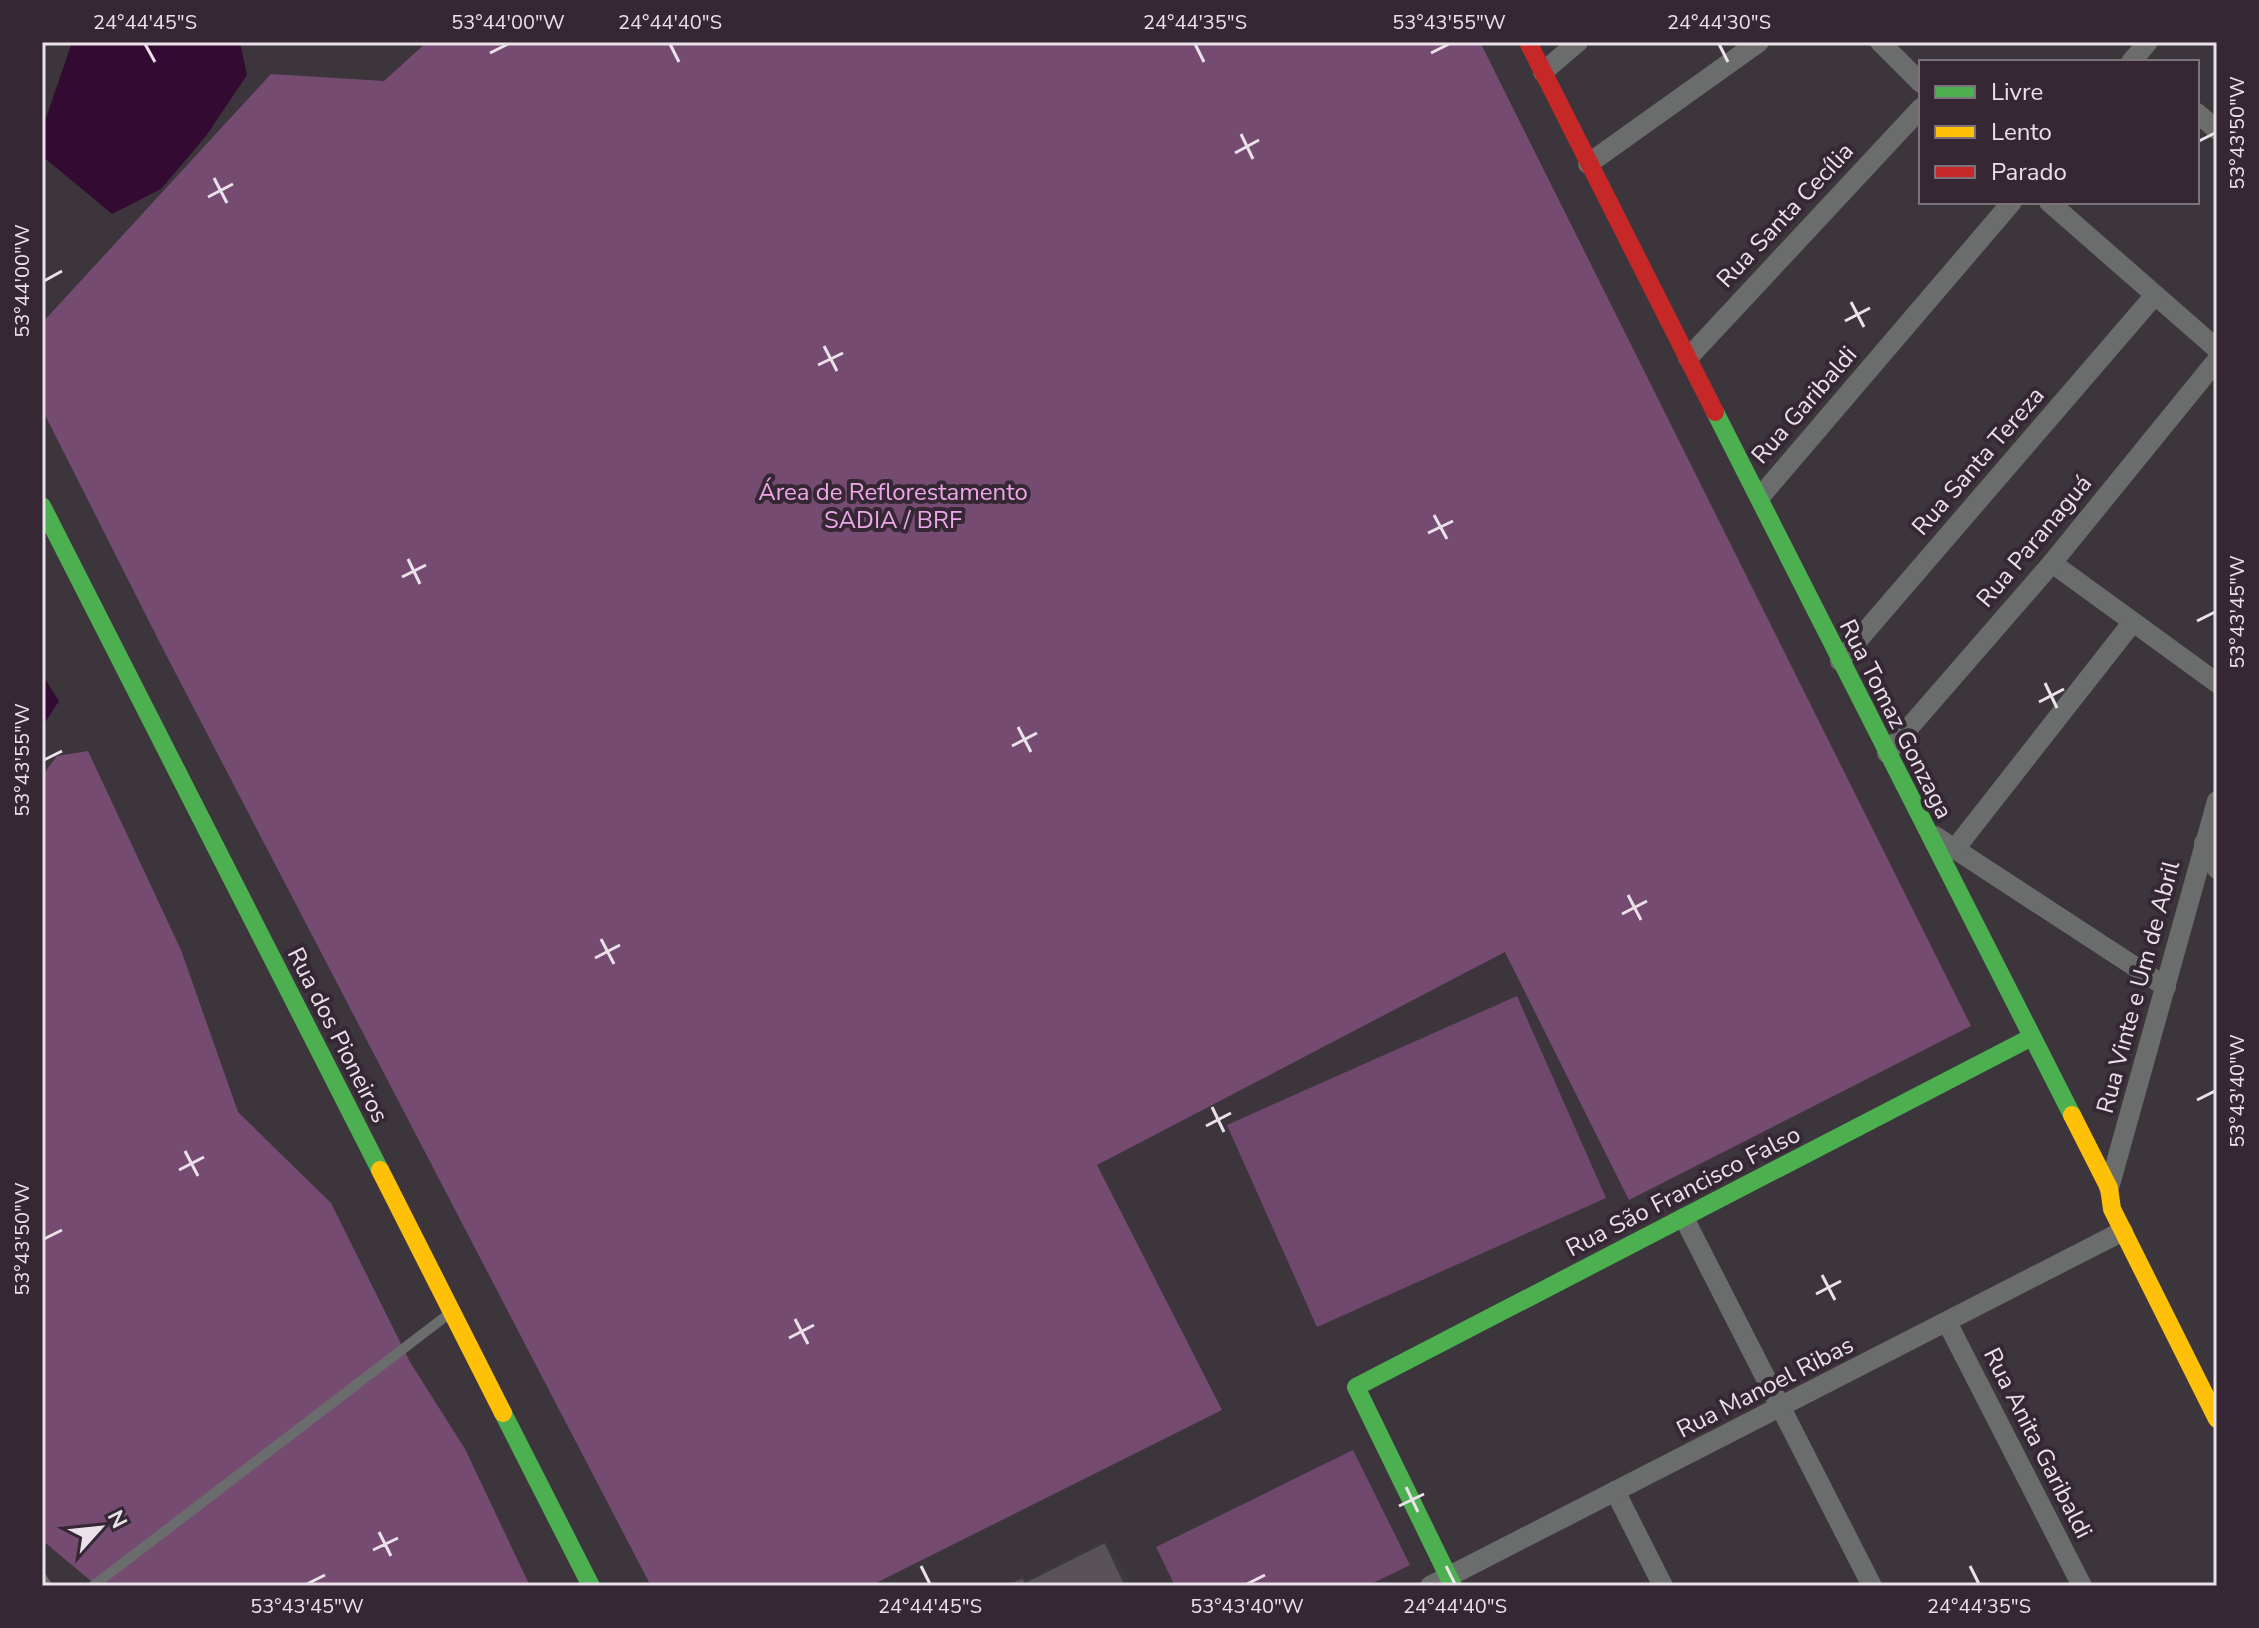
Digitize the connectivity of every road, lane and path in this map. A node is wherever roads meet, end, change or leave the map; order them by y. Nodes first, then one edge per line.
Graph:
1 (1528, 42) edge
2 (1578, 42) edge
3 (1759, 42) edge
4 (1880, 42) edge
5 (2148, 42) edge
6 (2135, 60) edge
7 (1543, 72) junction
8 (1919, 81) edge
9 (1919, 110) edge
10 (2199, 115) edge
11 (2217, 130) edge
12 (1588, 164) junction
13 (2010, 204) edge
14 (2051, 204) edge
15 (2155, 295) junction
16 (2217, 349) edge
17 (1688, 358) junction
18 (2217, 360) edge
19 (1760, 497) junction
20 (42, 506) edge
21 (2052, 563) junction
22 (2132, 623) junction
23 (1840, 661) junction
24 (2217, 683) edge
25 (1887, 753) junction
26 (2217, 801) edge
27 (1923, 828) junction
28 (2204, 843) junction
29 (1954, 850) junction
30 (2217, 869) edge
31 (2166, 987) junction
32 (2032, 1037) junction
33 (2109, 1188) junction
34 (1684, 1218) junction
35 (2123, 1231) junction
36 (452, 1311) junction
37 (1948, 1324) junction
38 (1781, 1408) junction
39 (2217, 1419) edge
40 (1615, 1491) junction
41 (42, 1578) edge
42 (1451, 1581) edge
43 (47, 1586) edge
44 (93, 1586) edge
45 (591, 1586) edge
46 (1430, 1586) edge
47 (1663, 1586) edge
48 (1872, 1586) edge
49 (2082, 1586) edge

1 - 7 street, Rua Tomaz Gonzaga
2 - 7 street
3 - 12 street
4 - 8 street
5 - 6 street
7 - 12 street, Rua Tomaz Gonzaga
9 - 17 street, Rua Santa Cecília
10 - 11 street
12 - 17 street, Rua Tomaz Gonzaga
13 - 19 street, Rua Garibaldi
14 - 15 street
15 - 16 street
15 - 23 street, Rua Santa Tereza
17 - 19 street, Rua Tomaz Gonzaga
18 - 21 street, Rua Paranaguá
19 - 23 street, Rua Tomaz Gonzaga
20 - 36 street, Rua dos Pioneiros
21 - 22 street
21 - 25 street, Rua Paranaguá
22 - 24 street
22 - 29 street
23 - 25 street, Rua Tomaz Gonzaga
25 - 27 street, Rua Tomaz Gonzaga
26 - 28 street, Rua Vinte e Um de Abril
27 - 29 street
27 - 32 street, Rua Tomaz Gonzaga
28 - 30 street
28 - 31 street, Rua Vinte e Um de Abril
29 - 31 street
31 - 33 street, Rua Vinte e Um de Abril
32 - 33 street, Rua Tomaz Gonzaga
32 - 34 street, Rua São Francisco Falso
33 - 35 street, Rua Tomaz Gonzaga
34 - 38 street
34 - 42 street, Rua São Francisco Falso
35 - 37 street, Rua Manoel Ribas
35 - 39 street, Rua Tomaz Gonzaga
36 - 44 lane
36 - 45 street, Rua dos Pioneiros
37 - 38 street, Rua Manoel Ribas
37 - 49 street, Rua Anita Garibaldi
38 - 40 street, Rua Manoel Ribas
38 - 48 street
40 - 42 street, Rua Manoel Ribas
40 - 47 street
41 - 43 lane
42 - 46 street, Rua Manoel Ribas

